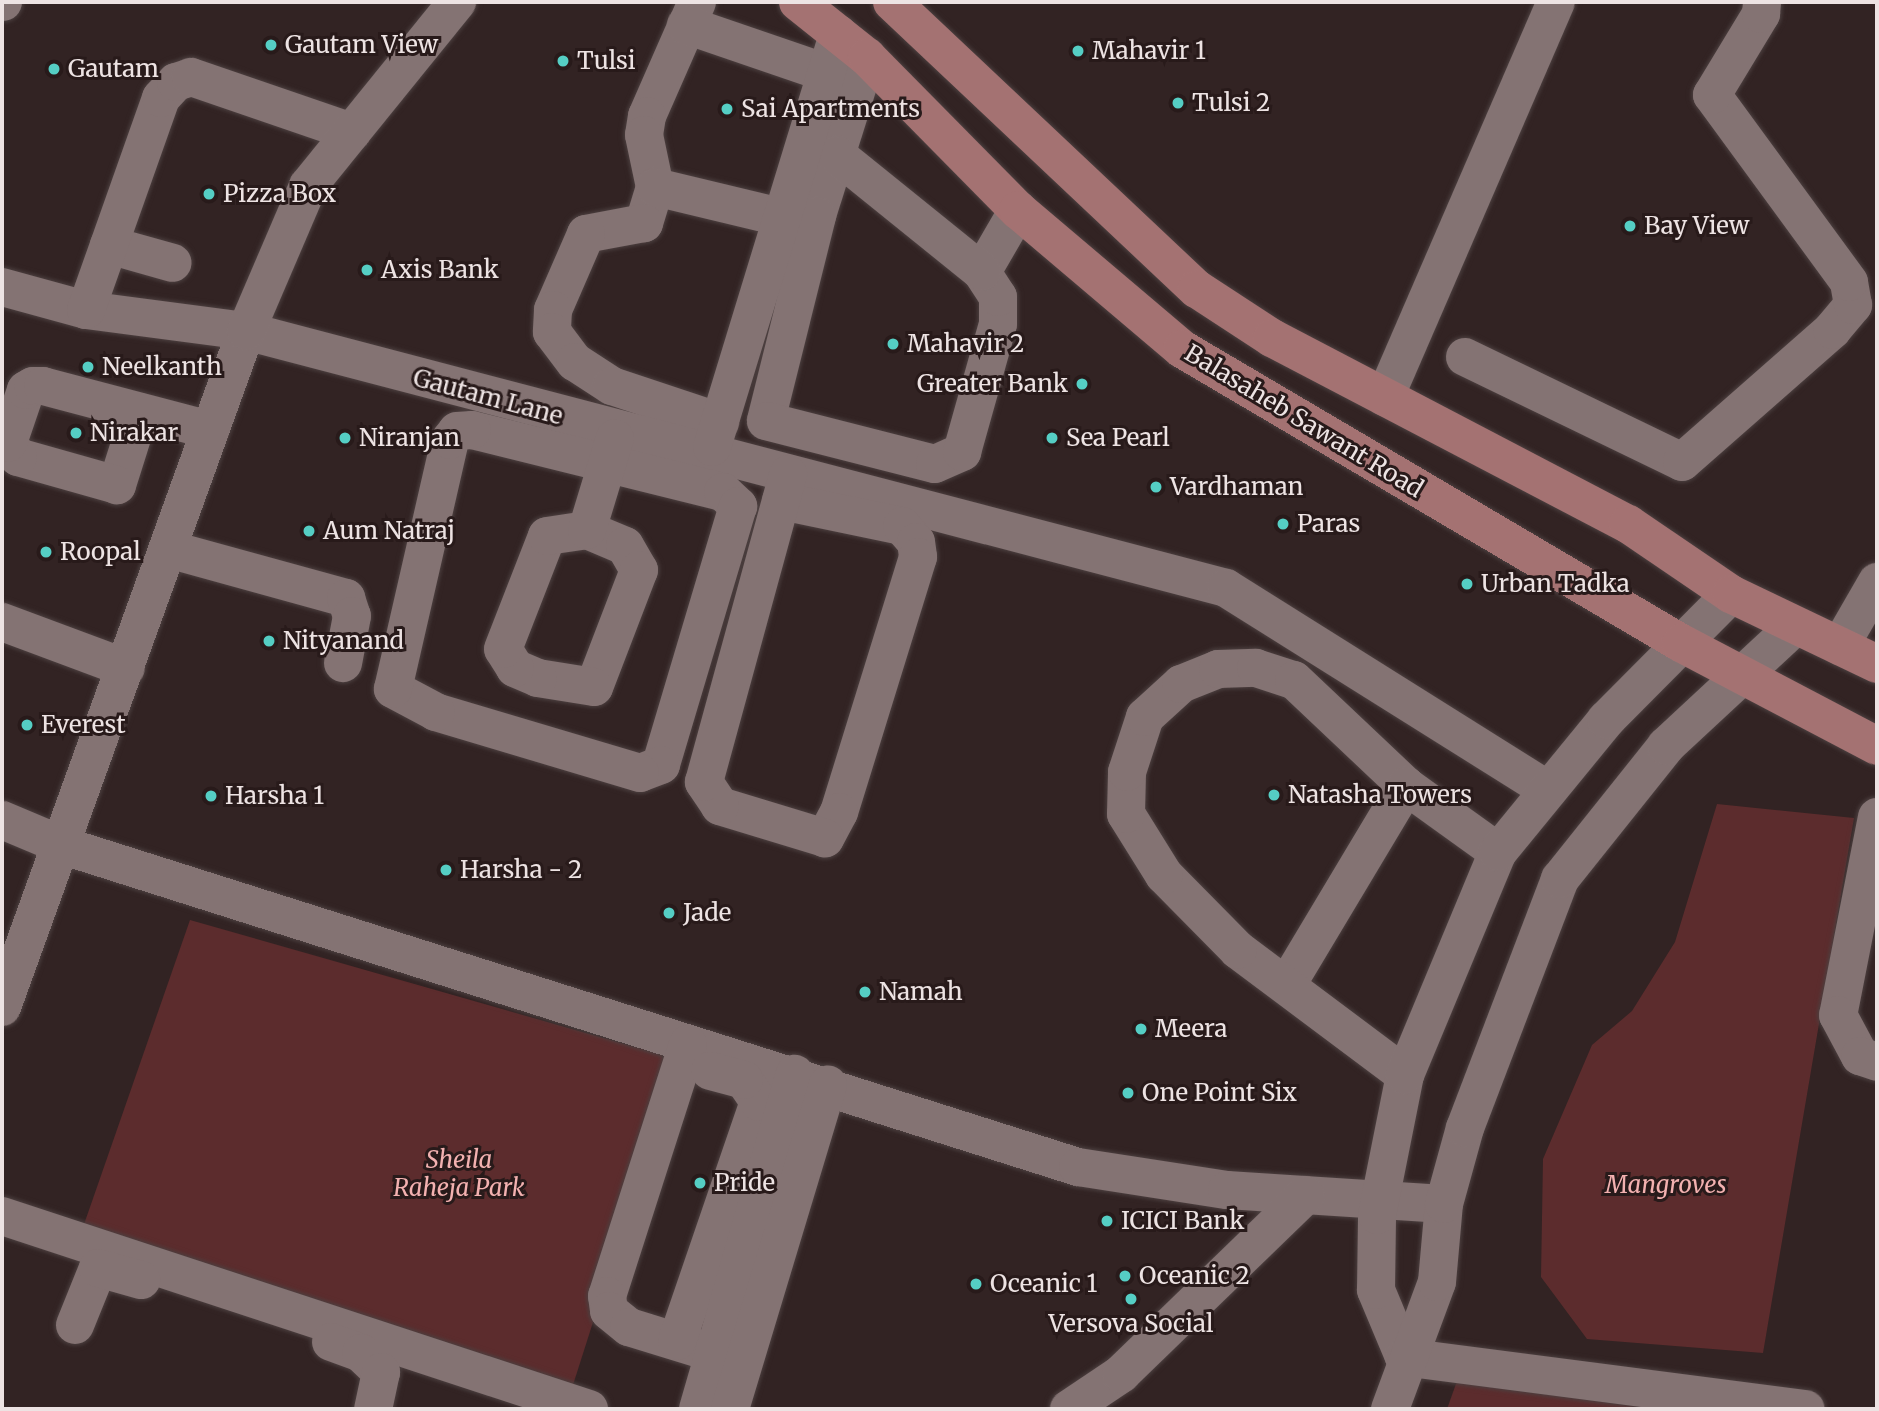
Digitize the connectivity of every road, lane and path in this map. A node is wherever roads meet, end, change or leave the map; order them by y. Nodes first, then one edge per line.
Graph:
1 (457, 2) edge
2 (798, 2) edge
3 (892, 2) edge
4 (1556, 2) edge
5 (1762, 2) edge
6 (692, 13) edge
7 (853, 45) junction
8 (826, 74) junction
9 (352, 132) junction
10 (837, 155) junction
11 (655, 187) junction
12 (1018, 211) junction
13 (780, 218) junction
14 (109, 245) junction
15 (173, 263) dead end
16 (982, 272) junction
17 (2, 287) edge
18 (86, 310) junction
19 (246, 331) junction
20 (1465, 357) dead end
21 (1385, 397) junction
22 (140, 412) dead end
23 (766, 421) junction
24 (210, 430) junction
25 (715, 438) junction
26 (612, 448) junction
27 (775, 480) junction
28 (587, 530) junction
29 (169, 549) junction
30 (1877, 582) edge
31 (1731, 594) junction
32 (2, 622) edge
33 (1795, 626) junction
34 (1681, 643) junction
35 (1840, 646) junction
36 (343, 663) dead end
37 (1877, 664) edge
38 (126, 668) junction
39 (1739, 672) junction
40 (538, 678) junction
41 (518, 735) junction
42 (1877, 746) edge
43 (1406, 786) junction
44 (1548, 790) junction
45 (1877, 817) edge
46 (2, 820) edge
47 (64, 846) junction
48 (1498, 852) junction
49 (1288, 983) junction
50 (2, 1007) edge
51 (684, 1054) junction
52 (1877, 1062) edge
53 (1405, 1076) junction
54 (811, 1079) junction
55 (1306, 1195) junction
56 (1380, 1200) junction
57 (1444, 1204) junction
58 (2, 1216) edge
59 (102, 1259) junction
60 (75, 1325) dead end
61 (677, 1341) junction
62 (716, 1354) junction
63 (1404, 1357) junction
64 (387, 1358) junction
65 (1072, 1408) edge
66 (373, 1409) edge
67 (556, 1409) edge
68 (589, 1409) edge
69 (698, 1409) edge
70 (730, 1409) edge
71 (1390, 1409) edge
72 (1806, 1409) edge

1 - 9 street
2 - 7 main road, Balasaheb Sawant Road
3 - 21 main road
4 - 21 street
5 - 20 street
6 - 8 street
6 - 11 street
7 - 8 street
7 - 10 street
7 - 12 main road, Balasaheb Sawant Road
8 - 13 street
9 - 14 street
9 - 19 street
10 - 16 street
10 - 23 street
11 - 13 street
11 - 25 street
12 - 16 street
12 - 34 main road, Balasaheb Sawant Road
13 - 25 street
14 - 15 street
14 - 18 street
16 - 23 street
17 - 18 street, Gautam Lane
18 - 19 street, Gautam Lane
19 - 24 street
19 - 26 street, Gautam Lane
21 - 31 main road
22 - 24 street
23 - 27 street
24 - 29 street
25 - 26 street, Gautam Lane
25 - 27 street, Gautam Lane
26 - 28 street
26 - 41 street
26 - 41 street
27 - 27 street
27 - 44 street, Gautam Lane
28 - 40 street
28 - 40 street
29 - 36 street
29 - 38 street
30 - 35 street
31 - 33 main road
31 - 34 street
32 - 38 street
33 - 35 main road
33 - 39 street
34 - 39 main road, Balasaheb Sawant Road
34 - 44 street
35 - 37 main road
38 - 47 street
39 - 42 main road, Balasaheb Sawant Road
39 - 57 street
40 - 41 street
43 - 48 street
43 - 49 street
43 - 49 street
44 - 48 street
45 - 52 street
46 - 47 street
47 - 50 street
47 - 51 street
48 - 53 street
49 - 53 street
51 - 54 street
51 - 61 street
51 - 61 street
53 - 56 street
54 - 55 street
54 - 62 street
54 - 70 street
55 - 56 street
55 - 65 street
56 - 57 street
56 - 63 street
57 - 63 street
58 - 59 street
59 - 60 street
59 - 64 street
61 - 62 street
62 - 69 street
63 - 71 street
63 - 72 street
64 - 66 street
64 - 67 street
64 - 68 street

